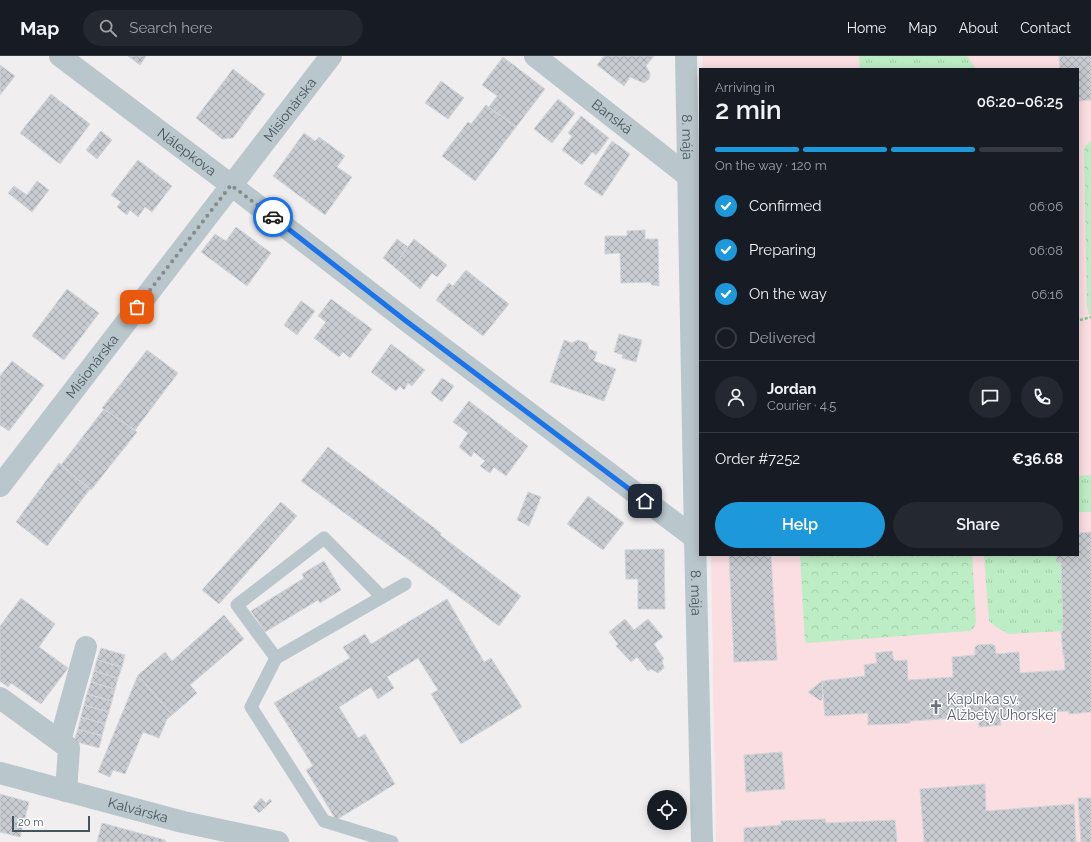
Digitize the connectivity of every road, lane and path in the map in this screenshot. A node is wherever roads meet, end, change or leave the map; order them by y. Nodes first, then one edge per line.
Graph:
1 (60, 56) edge
2 (331, 56) edge
3 (535, 56) edge
4 (686, 56) edge
5 (688, 176) junction
6 (231, 185) junction
7 (1091, 317) edge
8 (1080, 320) dead end
9 (0, 486) edge
10 (695, 538) junction
11 (405, 584) dead end
12 (382, 597) junction
13 (86, 647) dead end
14 (276, 658) junction
15 (0, 698) edge
16 (60, 741) junction
17 (0, 773) edge
18 (66, 791) junction
19 (184, 832) edge
20 (278, 842) edge
21 (392, 842) edge
22 (702, 842) edge

1 - 6 street, Nálepkova
2 - 6 street, Misionárska
3 - 5 street, Banská
4 - 5 street, 8. mája
5 - 10 street, 8. mája
6 - 9 street, Misionárska
6 - 10 street, Nálepkova
7 - 8 path
10 - 22 street, 8. mája
11 - 12 lane
12 - 14 lane
12 - 14 lane
13 - 16 street
14 - 21 lane
15 - 16 street
16 - 18 street
17 - 18 street, Kalvárska
18 - 19 street, Kalvárska
19 - 20 street, Kalvárska

